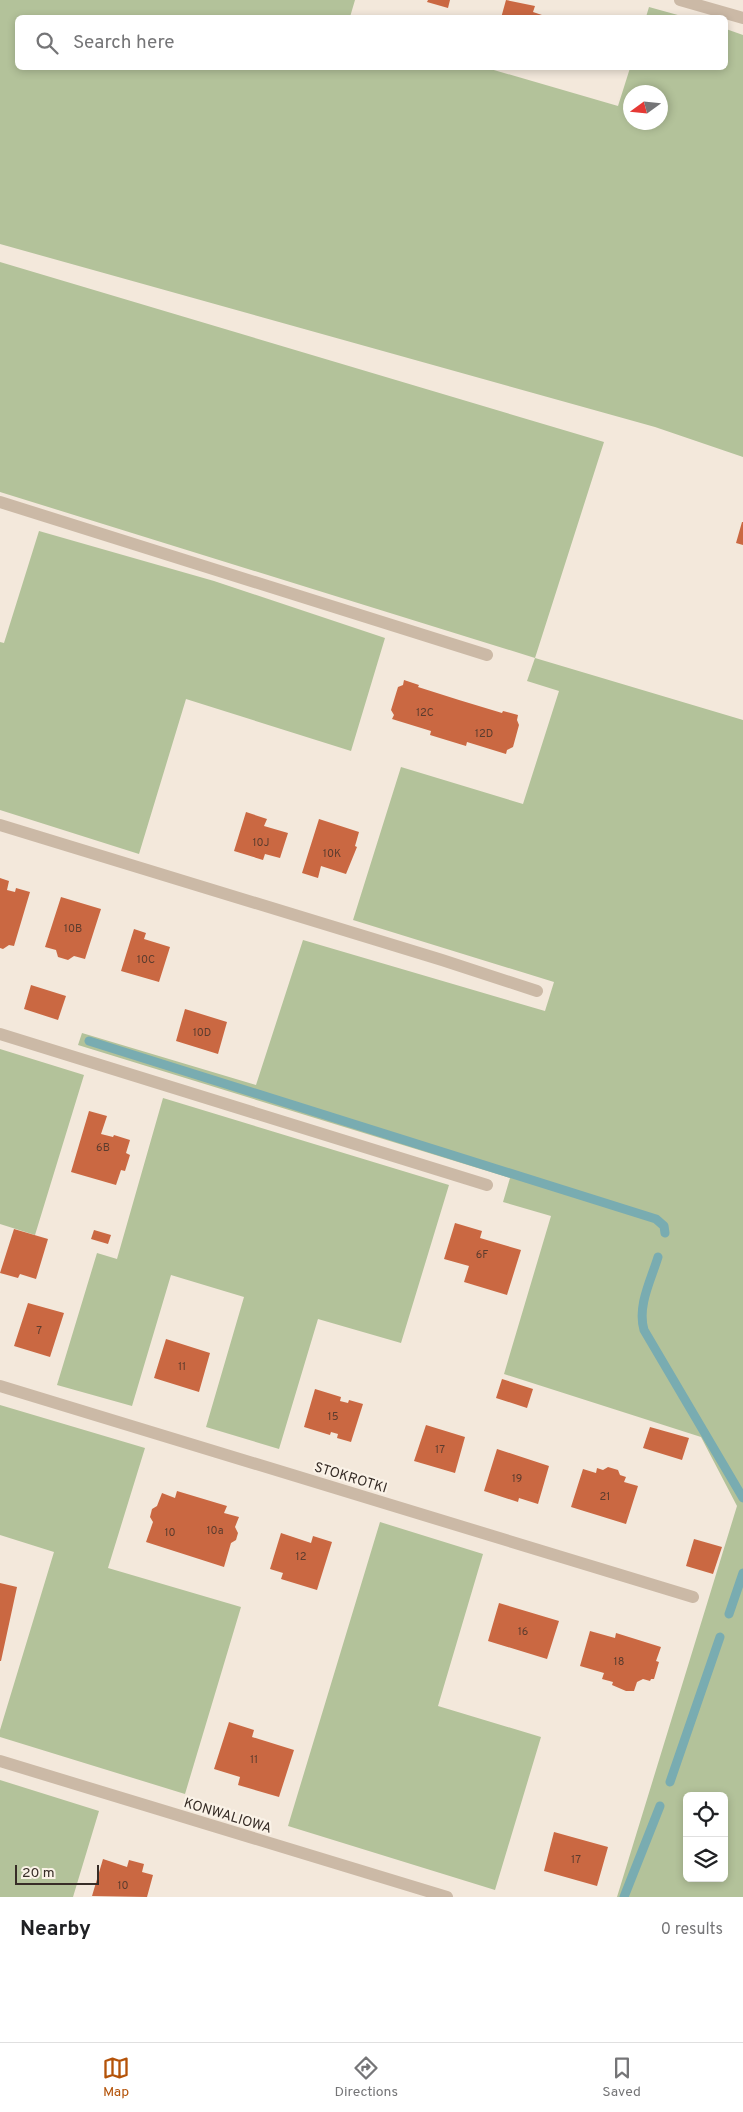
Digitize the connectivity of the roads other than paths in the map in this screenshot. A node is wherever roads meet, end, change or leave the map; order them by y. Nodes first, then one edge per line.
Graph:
1 (680, 0) edge
2 (743, 18) edge
3 (0, 502) edge
4 (487, 654) dead end
5 (0, 825) edge
6 (537, 992) dead end
7 (0, 1034) edge
8 (487, 1185) dead end
9 (0, 1386) edge
10 (693, 1597) dead end
11 (0, 1761) edge
12 (447, 1897) edge

1 - 2 street
3 - 4 street
5 - 6 street
7 - 8 street
9 - 10 street, STOKROTKI
11 - 12 street, KONWALIOWA

